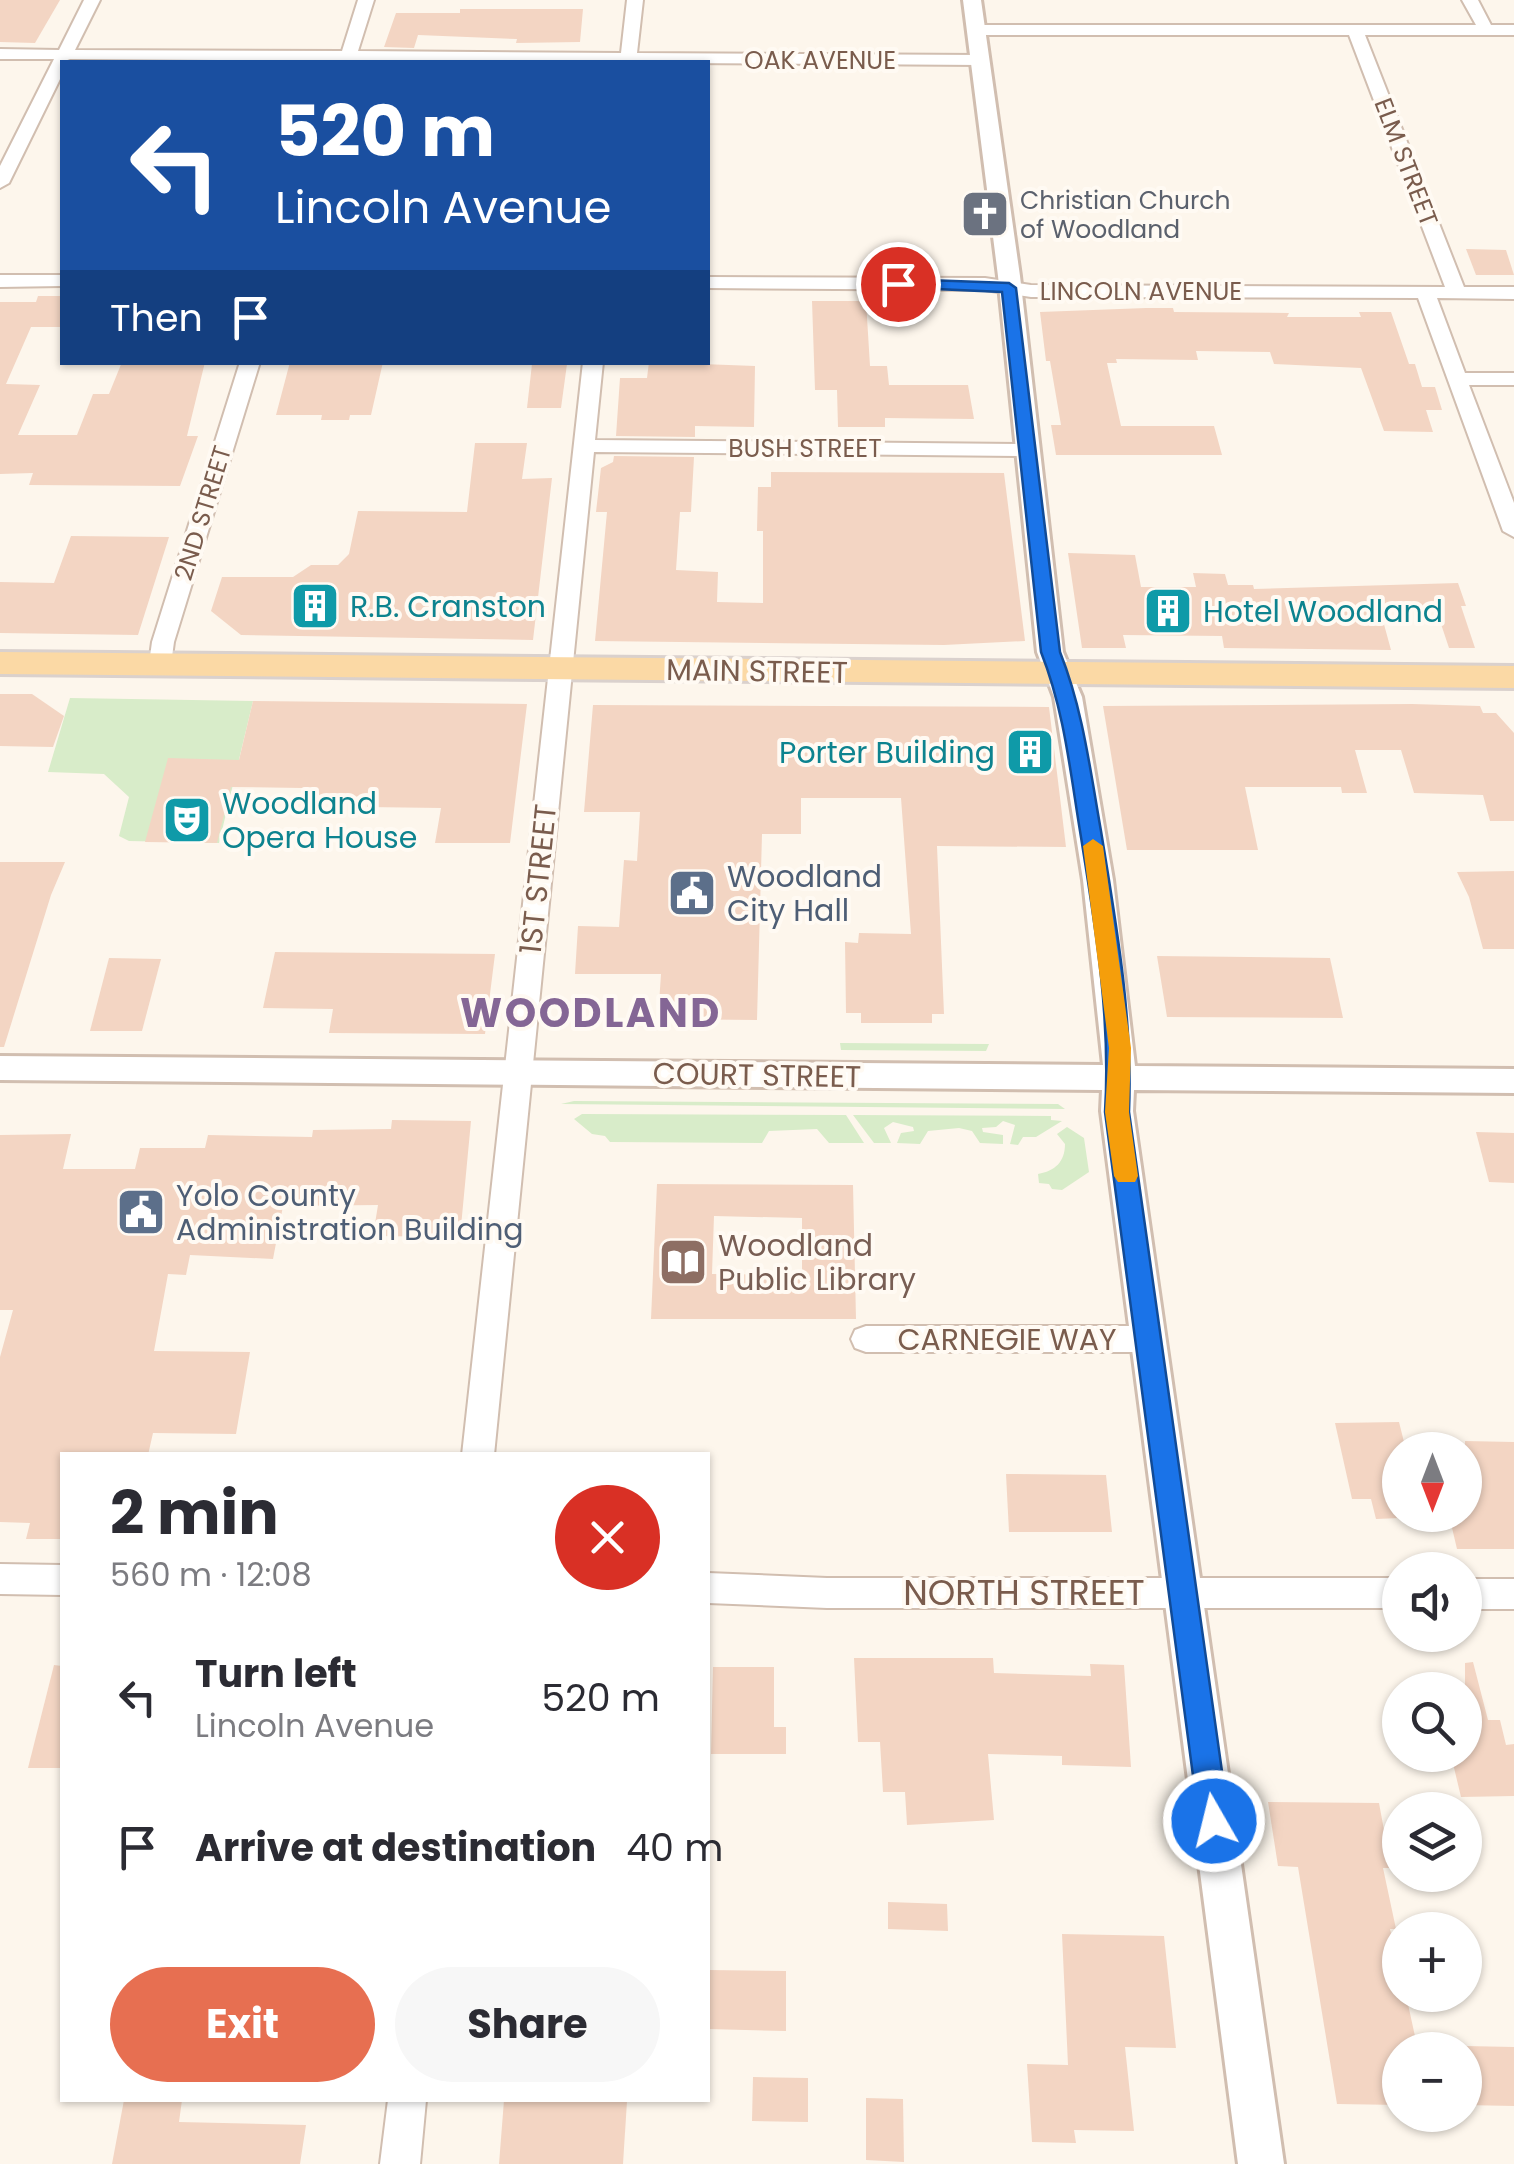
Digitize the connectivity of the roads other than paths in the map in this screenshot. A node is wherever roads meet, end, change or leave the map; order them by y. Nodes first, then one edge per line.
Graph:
1 (92, 0) edge
2 (366, 0) edge
3 (635, 0) edge
4 (972, 0) edge
5 (1470, 0) edge
6 (976, 30) junction
7 (1355, 30) junction
8 (1486, 30) junction
9 (1514, 30) edge
10 (0, 54) edge
11 (64, 54) junction
12 (61, 60) edge
13 (348, 60) edge
14 (628, 60) edge
15 (980, 60) junction
16 (710, 61) edge
17 (60, 62) edge
18 (0, 183) edge
19 (0, 281) edge
20 (60, 281) edge
21 (710, 283) edge
22 (1009, 288) junction
23 (1425, 292) junction
24 (1457, 293) junction
25 (1514, 293) edge
26 (249, 365) edge
27 (593, 365) edge
28 (1456, 379) junction
29 (1514, 379) edge
30 (584, 446) junction
31 (1027, 450) junction
32 (1514, 531) edge
33 (0, 662) edge
34 (160, 664) junction
35 (560, 668) junction
36 (1059, 674) junction
37 (1514, 676) edge
38 (0, 1068) edge
39 (518, 1074) junction
40 (1119, 1078) junction
41 (1514, 1081) edge
42 (866, 1339) dead end
43 (1149, 1339) junction
44 (478, 1452) edge
45 (0, 1579) edge
46 (60, 1580) edge
47 (710, 1588) edge
48 (1183, 1592) junction
49 (1382, 1593) edge
50 (1482, 1594) edge
51 (1514, 1594) edge
52 (407, 2102) edge
53 (400, 2164) edge
54 (1261, 2164) edge

1 - 11 street
2 - 13 street
3 - 14 street
4 - 6 street
5 - 8 street
6 - 7 street
6 - 15 street
7 - 8 street
7 - 24 street, ELM STREET
8 - 9 street
10 - 11 street, OAK AVENUE
11 - 12 street
11 - 13 street, OAK AVENUE
15 - 16 street, OAK AVENUE
15 - 22 street
17 - 18 street
19 - 20 street
21 - 22 street, LINCOLN AVENUE
22 - 23 street, LINCOLN AVENUE
22 - 31 street
23 - 24 street, LINCOLN AVENUE
23 - 28 street
24 - 25 street, LINCOLN AVENUE
26 - 34 street, 2ND STREET
27 - 30 street, 1ST STREET
28 - 29 street
28 - 32 street
30 - 31 street, BUSH STREET
30 - 35 street, 1ST STREET
31 - 36 street
33 - 34 main road, MAIN STREET
34 - 35 main road, MAIN STREET
35 - 36 main road, MAIN STREET
35 - 39 street, 1ST STREET
36 - 37 main road, MAIN STREET
36 - 40 street
38 - 39 street, COURT STREET
39 - 40 street, COURT STREET
39 - 44 street, 1ST STREET
40 - 41 street, COURT STREET
40 - 43 street
42 - 43 street, CARNEGIE WAY
43 - 48 street
45 - 46 street
47 - 48 street, NORTH STREET
48 - 49 street, NORTH STREET
48 - 54 street
50 - 51 street
52 - 53 street

